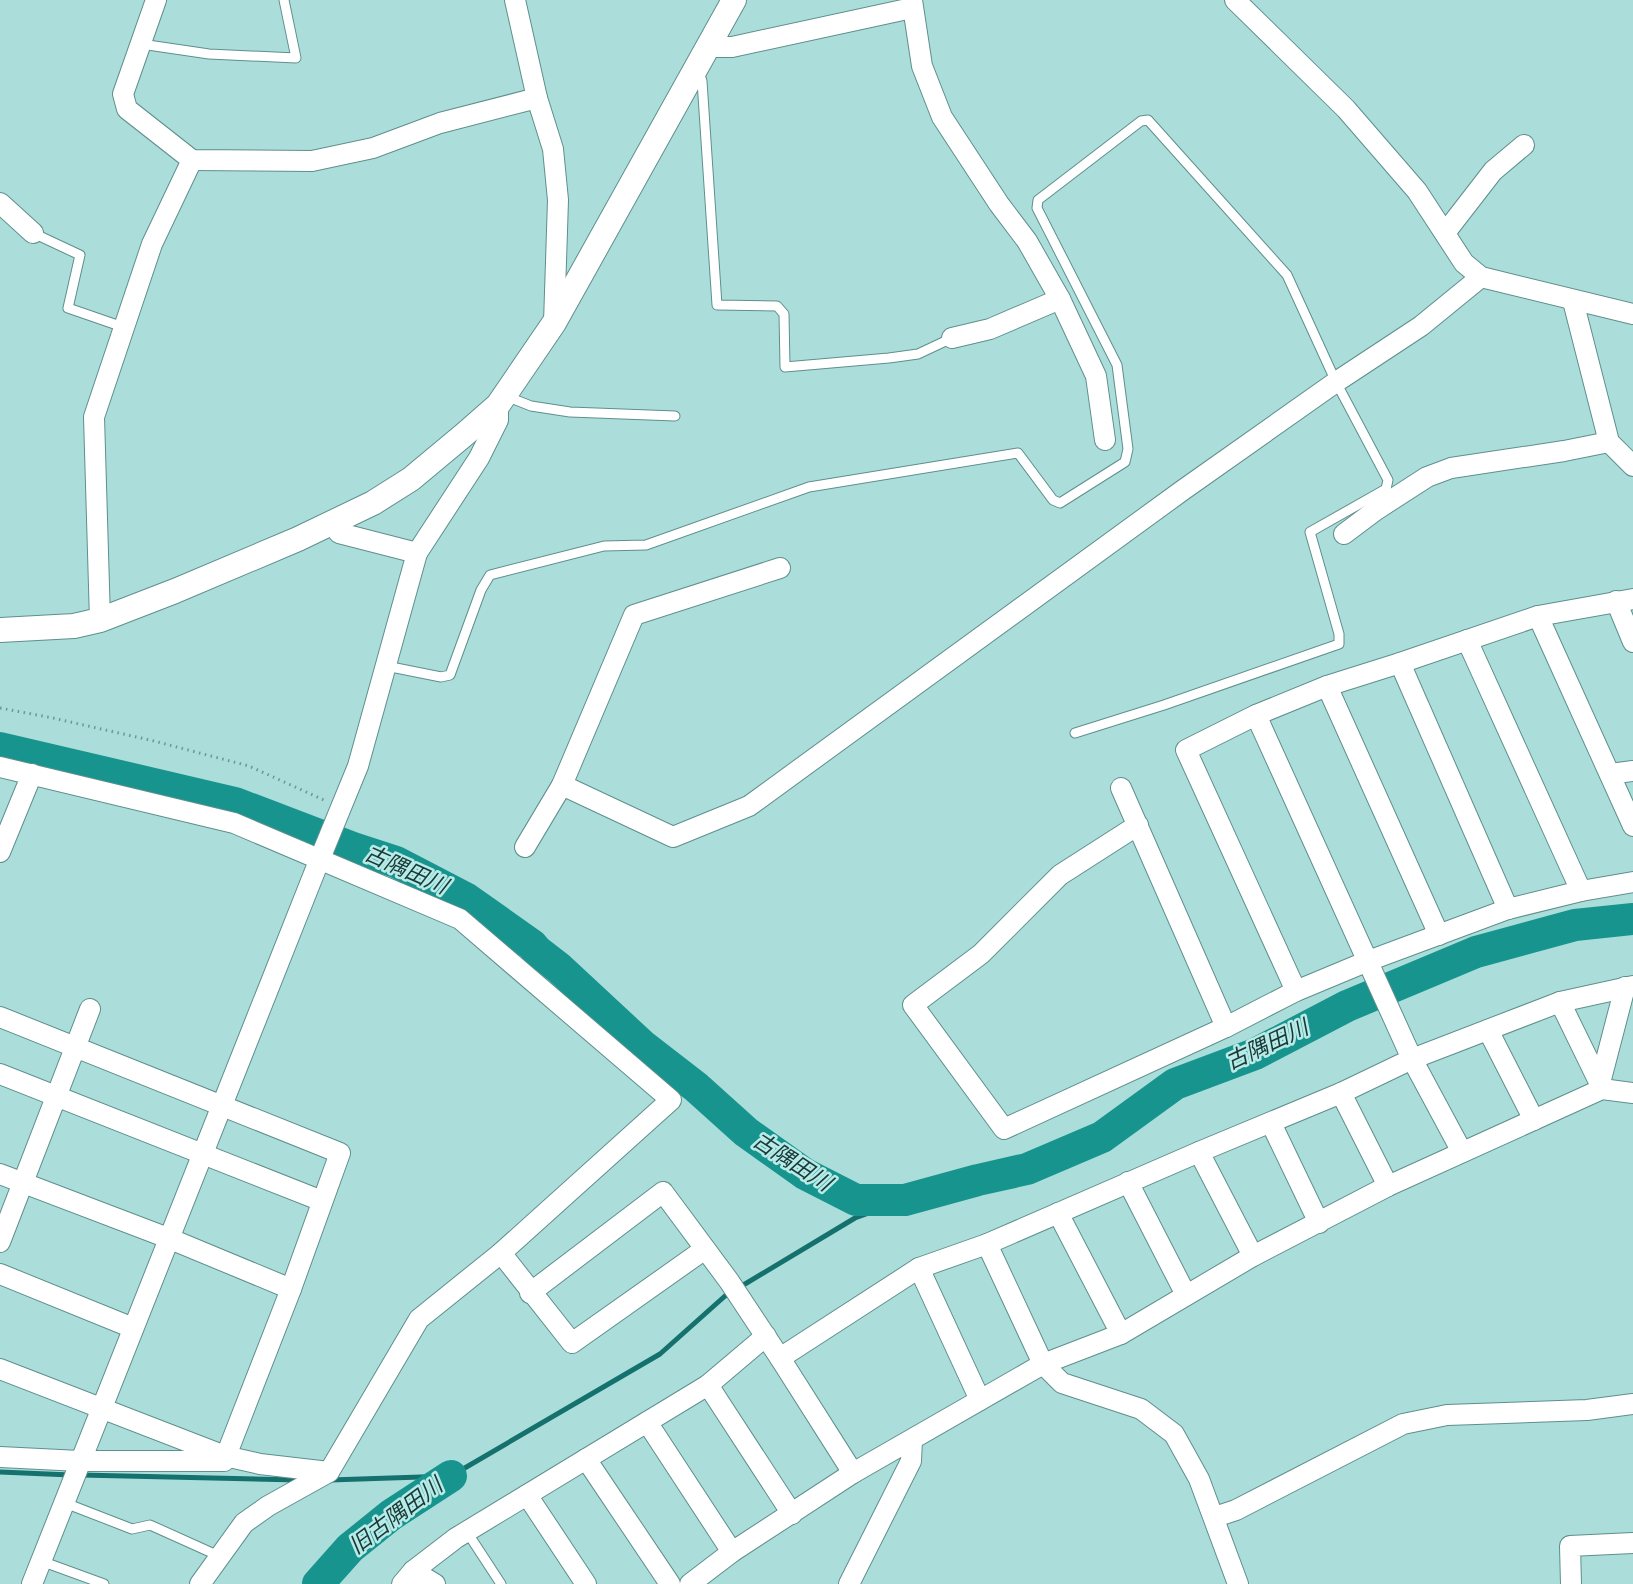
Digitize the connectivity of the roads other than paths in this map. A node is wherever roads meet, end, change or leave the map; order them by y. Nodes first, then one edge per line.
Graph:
1 (156, 0) edge
2 (284, 0) edge
3 (515, 0) edge
4 (734, 0) edge
5 (1235, 0) edge
6 (912, 4) edge
7 (141, 44) junction
8 (709, 47) junction
9 (697, 68) junction
10 (537, 98) junction
11 (1524, 145) dead end
12 (192, 160) junction
13 (0, 203) edge
14 (33, 233) joint
15 (1445, 233) junction
16 (1481, 277) junction
17 (1060, 299) junction
18 (1573, 301) junction
19 (1633, 314) edge
20 (554, 323) junction
21 (123, 327) junction
22 (952, 338) joint
23 (1336, 382) junction
24 (502, 400) junction
25 (675, 416) dead end
26 (1105, 440) dead end
27 (1609, 442) junction
28 (1633, 466) edge
29 (332, 523) junction
30 (1344, 534) dead end
31 (417, 553) junction
32 (780, 568) dead end
33 (1624, 600) edge
34 (1538, 616) junction
35 (100, 620) junction
36 (0, 630) edge
37 (1467, 640) junction
38 (1633, 642) edge
39 (1400, 663) junction
40 (386, 666) junction
41 (1327, 686) junction
42 (1256, 715) junction
43 (1075, 734) dead end
44 (0, 767) edge
45 (1633, 771) edge
46 (32, 774) junction
47 (1610, 774) junction
48 (562, 785) junction
49 (1121, 788) dead end
50 (1138, 825) junction
51 (1633, 826) edge
52 (525, 847) dead end
53 (0, 852) edge
54 (320, 861) junction
55 (1633, 882) edge
56 (1581, 891) junction
57 (1508, 909) junction
58 (1439, 935) junction
59 (1370, 966) junction
60 (1629, 987) edge
61 (1296, 992) junction
62 (1560, 1002) junction
63 (90, 1009) dead end
64 (0, 1017) edge
65 (1226, 1027) junction
66 (1488, 1030) junction
67 (75, 1046) junction
68 (1412, 1059) junction
69 (0, 1074) edge
70 (1601, 1086) junction
71 (1341, 1093) junction
72 (1633, 1093) edge
73 (56, 1096) junction
74 (222, 1106) junction
75 (1534, 1120) junction
76 (1271, 1123) junction
77 (1199, 1152) junction
78 (1462, 1152) junction
79 (203, 1155) junction
80 (0, 1174) edge
81 (1128, 1182) junction
82 (24, 1183) junction
83 (1388, 1186) junction
84 (322, 1201) junction
85 (1058, 1213) junction
86 (1319, 1223) junction
87 (168, 1238) junction
88 (0, 1242) edge
89 (987, 1244) junction
90 (705, 1249) junction
91 (501, 1253) junction
92 (1253, 1257) junction
93 (919, 1268) junction
94 (0, 1274) edge
95 (291, 1289) junction
96 (530, 1293) junction
97 (1186, 1296) junction
98 (133, 1328) junction
99 (1121, 1334) junction
100 (766, 1336) junction
101 (780, 1358) junction
102 (1043, 1364) junction
103 (0, 1369) edge
104 (708, 1385) junction
105 (980, 1400) junction
106 (1633, 1404) edge
107 (101, 1408) junction
108 (647, 1422) junction
109 (912, 1440) junction
110 (225, 1456) junction
111 (0, 1457) edge
112 (586, 1459) junction
113 (80, 1461) junction
114 (329, 1472) junction
115 (853, 1473) junction
116 (527, 1495) junction
117 (65, 1503) junction
118 (792, 1514) junction
119 (1215, 1517) junction
120 (466, 1532) junction
121 (1633, 1543) edge
122 (732, 1552) junction
123 (219, 1556) junction
124 (41, 1561) junction
125 (408, 1577) edge
126 (32, 1584) edge
127 (104, 1584) edge
128 (200, 1584) edge
129 (435, 1584) edge
130 (501, 1584) edge
131 (586, 1584) edge
132 (670, 1584) edge
133 (690, 1584) edge
134 (849, 1584) edge
135 (1238, 1584) edge
136 (1571, 1584) edge

1 - 7 street
2 - 7 lane
3 - 10 street
4 - 8 street
5 - 15 street
6 - 8 street
6 - 17 street
7 - 12 street
8 - 9 street
9 - 20 street
9 - 22 lane
10 - 12 street
10 - 20 street
11 - 15 street
12 - 21 street
13 - 14 street
14 - 21 lane
15 - 16 street
16 - 18 street
16 - 23 street
17 - 22 street
17 - 26 street
18 - 19 street
18 - 27 street
20 - 24 street
21 - 35 street
23 - 40 lane
23 - 43 lane
23 - 48 street
24 - 25 lane
24 - 29 street
24 - 31 street
27 - 28 street
27 - 30 street
29 - 31 street
29 - 35 street
31 - 40 street
32 - 48 street
33 - 34 street
33 - 38 street
34 - 37 street
34 - 47 street
35 - 36 street
37 - 39 street
37 - 56 street
39 - 41 street
39 - 57 street
40 - 54 street
41 - 42 street
41 - 58 street
42 - 59 street
42 - 61 street
44 - 46 street
45 - 47 street
46 - 53 street
46 - 54 street
47 - 51 street
48 - 52 street
49 - 50 street
50 - 65 street
50 - 65 street
54 - 74 street
54 - 91 street
55 - 56 street
56 - 57 street
57 - 58 street
58 - 59 street
59 - 61 street
59 - 68 street
60 - 62 street
60 - 70 street
61 - 65 street
62 - 66 street
62 - 70 street
63 - 67 street
64 - 67 street
66 - 68 street
66 - 75 street
67 - 73 street
67 - 74 street
68 - 71 street
68 - 78 street
69 - 73 street
70 - 72 street
70 - 75 street
71 - 76 street
71 - 83 street
73 - 79 street
73 - 82 street
74 - 79 street
74 - 84 street
75 - 78 street
76 - 77 street
76 - 86 street
77 - 81 street
77 - 92 street
78 - 83 street
79 - 84 street
79 - 87 street
80 - 82 street
81 - 85 street
81 - 97 street
82 - 87 street
82 - 88 street
83 - 86 street
84 - 95 street
85 - 89 street
85 - 99 street
86 - 92 street
87 - 95 street
87 - 98 street
89 - 93 street
89 - 102 street
90 - 96 street
90 - 96 street
90 - 100 street
91 - 96 street
91 - 114 street
92 - 97 street
93 - 101 street
93 - 105 street
94 - 98 street
95 - 110 street
97 - 99 street
98 - 107 street
99 - 102 street
100 - 101 street
100 - 104 street
101 - 115 street
102 - 105 street
102 - 119 street
103 - 107 street
104 - 108 street
104 - 118 street
105 - 109 street
106 - 119 street
107 - 110 street
107 - 113 street
108 - 112 street
108 - 122 street
109 - 115 street
109 - 134 street
110 - 113 street
110 - 114 street
111 - 113 street
112 - 116 street
112 - 132 street
113 - 117 street
114 - 123 street
115 - 118 street
116 - 120 street
116 - 131 street
117 - 123 lane
117 - 124 street
118 - 122 street
119 - 135 street
120 - 125 street
120 - 130 lane
121 - 136 street
122 - 133 street
123 - 128 street
124 - 126 street
124 - 127 lane
125 - 129 street

